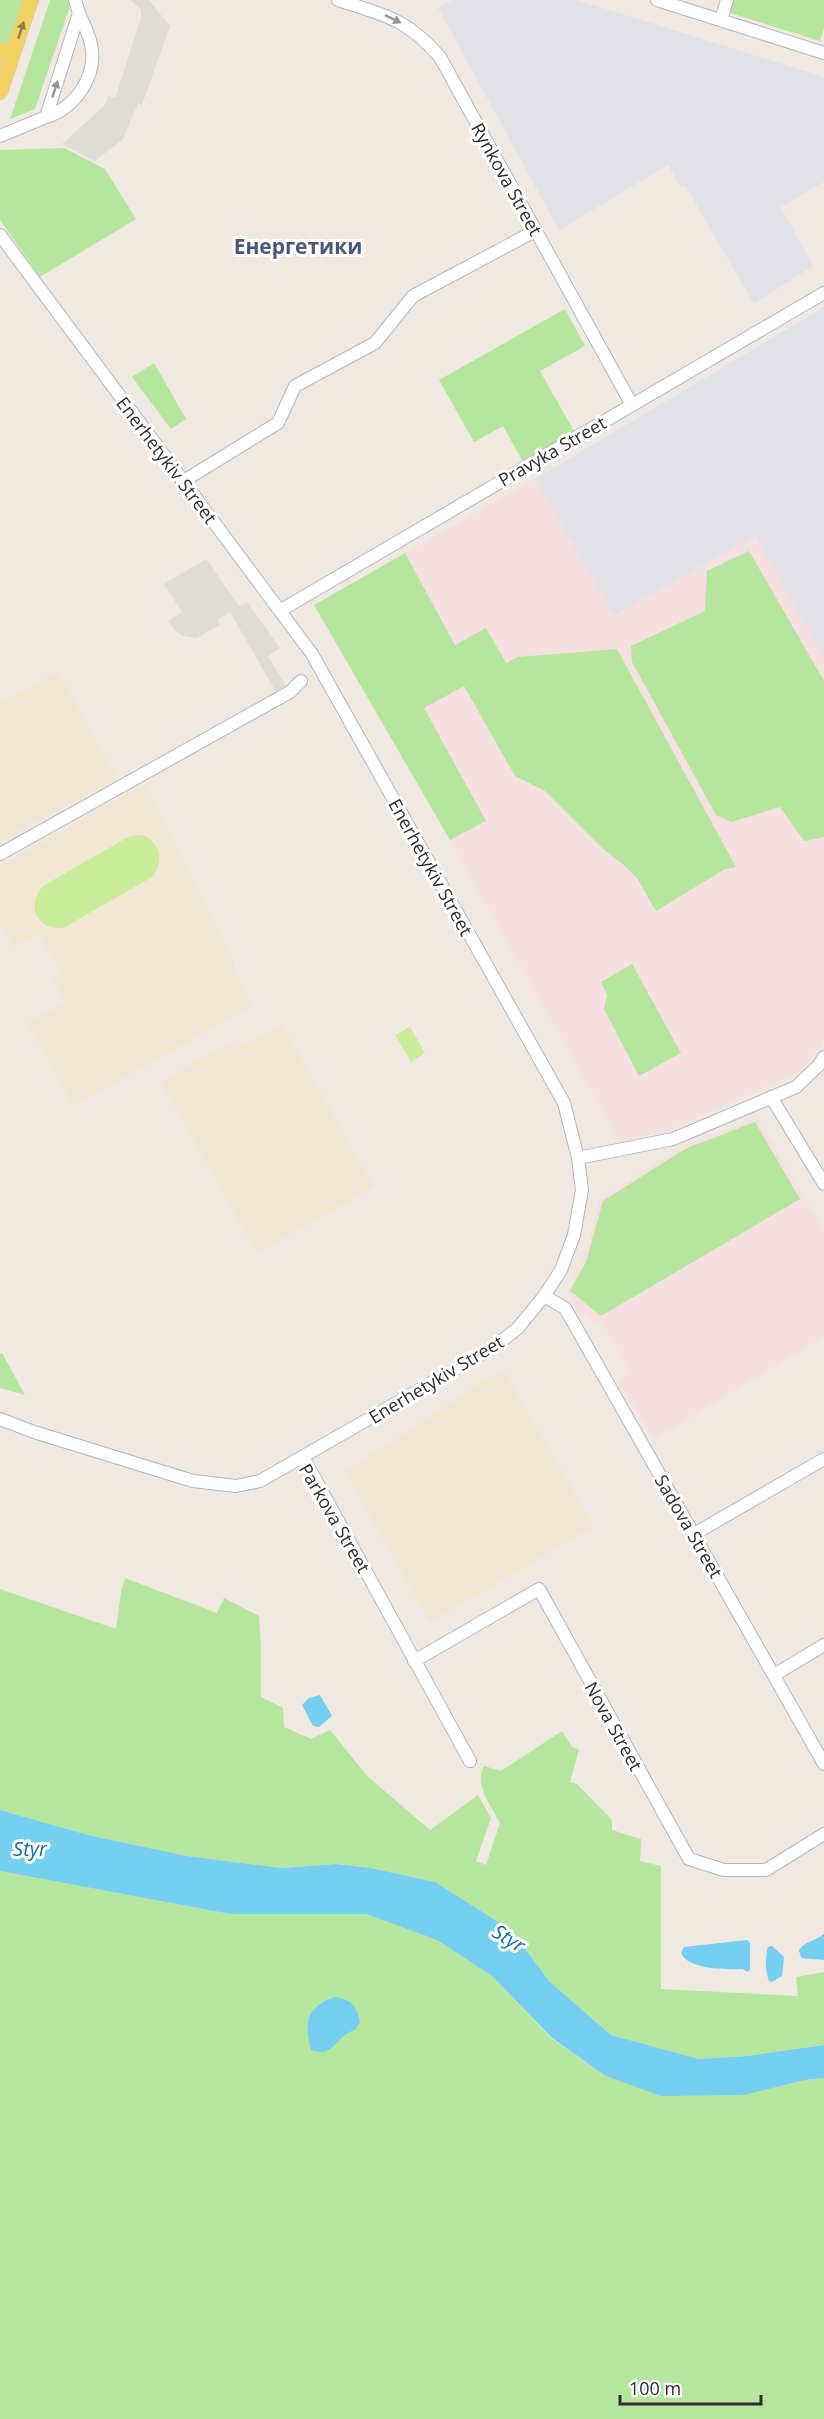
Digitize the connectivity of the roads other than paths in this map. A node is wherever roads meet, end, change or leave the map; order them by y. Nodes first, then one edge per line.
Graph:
1 (31, 0) edge
2 (75, 0) edge
3 (338, 0) edge
4 (657, 0) edge
5 (727, 0) edge
6 (80, 14) junction
7 (721, 20) junction
8 (824, 53) edge
9 (6, 55) edge
10 (0, 92) edge
11 (46, 117) junction
12 (0, 135) edge
13 (535, 231) junction
14 (0, 235) edge
15 (824, 293) edge
16 (632, 405) junction
17 (182, 482) junction
18 (281, 610) junction
19 (0, 846) edge
20 (0, 854) edge
21 (824, 1057) edge
22 (771, 1097) junction
23 (578, 1158) junction
24 (824, 1184) edge
25 (544, 1296) junction
26 (0, 1419) edge
27 (303, 1457) junction
28 (824, 1459) edge
29 (694, 1534) junction
30 (824, 1646) edge
31 (414, 1661) junction
32 (774, 1675) junction
33 (470, 1761) dead end
34 (824, 1764) edge
35 (824, 1834) edge

9 -> 1 main road
2 - 6 street
3 -> 13 street, Rynkova Street
4 - 7 street
5 - 7 street
11 -> 6 street
6 - 11 street
7 - 8 street
9 - 10 main road
11 - 12 street
13 - 16 street, Rynkova Street
13 - 17 street
14 - 17 street, Enerhetykiv Street
15 - 16 street, Pravyka Street
16 - 18 street, Pravyka Street
17 - 18 street, Enerhetykiv Street
18 - 23 street, Enerhetykiv Street
19 - 20 street
21 - 22 street
22 - 23 street
22 - 24 street
23 - 25 street, Enerhetykiv Street
25 - 27 street, Enerhetykiv Street
25 - 29 street, Sadova Street
26 - 27 street, Parkova Street
27 - 31 street, Parkova Street
28 - 29 street
29 - 32 street, Sadova Street
30 - 32 street
31 - 33 street, Parkova Street
31 - 35 street, Nova Street
32 - 34 street, Sadova Street

